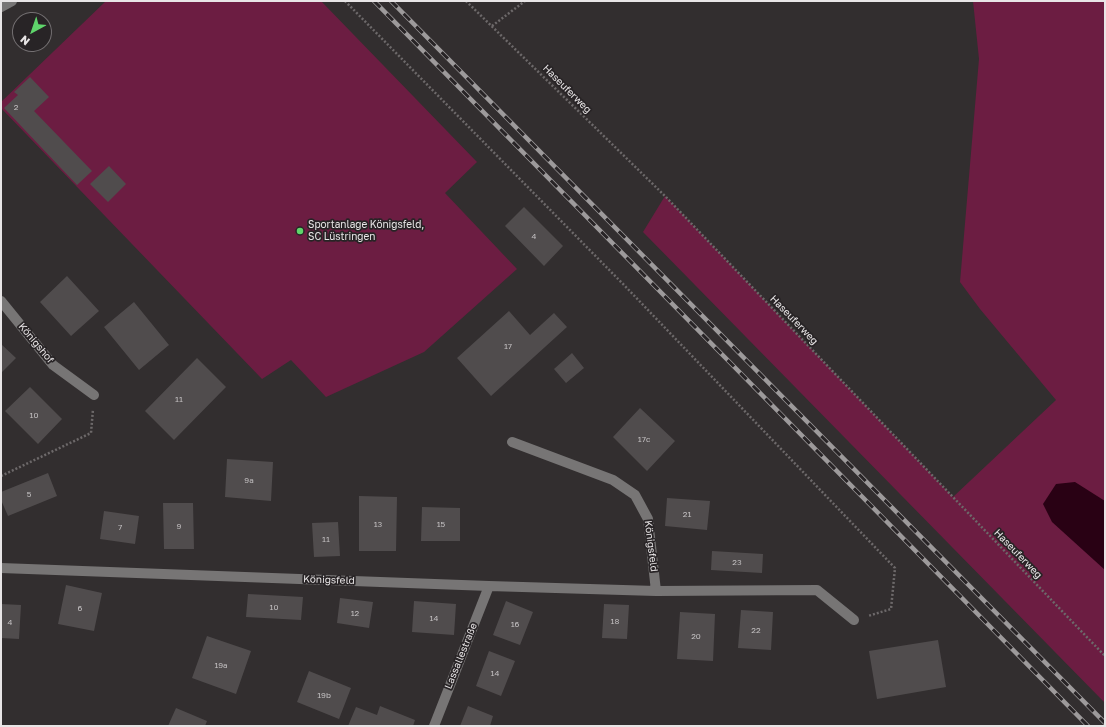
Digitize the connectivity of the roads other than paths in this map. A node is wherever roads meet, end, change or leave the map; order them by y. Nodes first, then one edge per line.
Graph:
1 (12, 1) edge
2 (1, 7) edge
3 (1, 301) edge
4 (94, 395) road end
5 (512, 442) dead end
6 (1, 568) edge
7 (489, 586) junction
8 (656, 591) junction
9 (854, 620) road end
10 (434, 726) edge

1 - 2 street
3 - 4 street, Königshof
5 - 8 street, Königsfeld
6 - 7 street, Königsfeld
7 - 8 street, Königsfeld
7 - 10 street, Lassallestraße
8 - 9 street, Königsfeld

